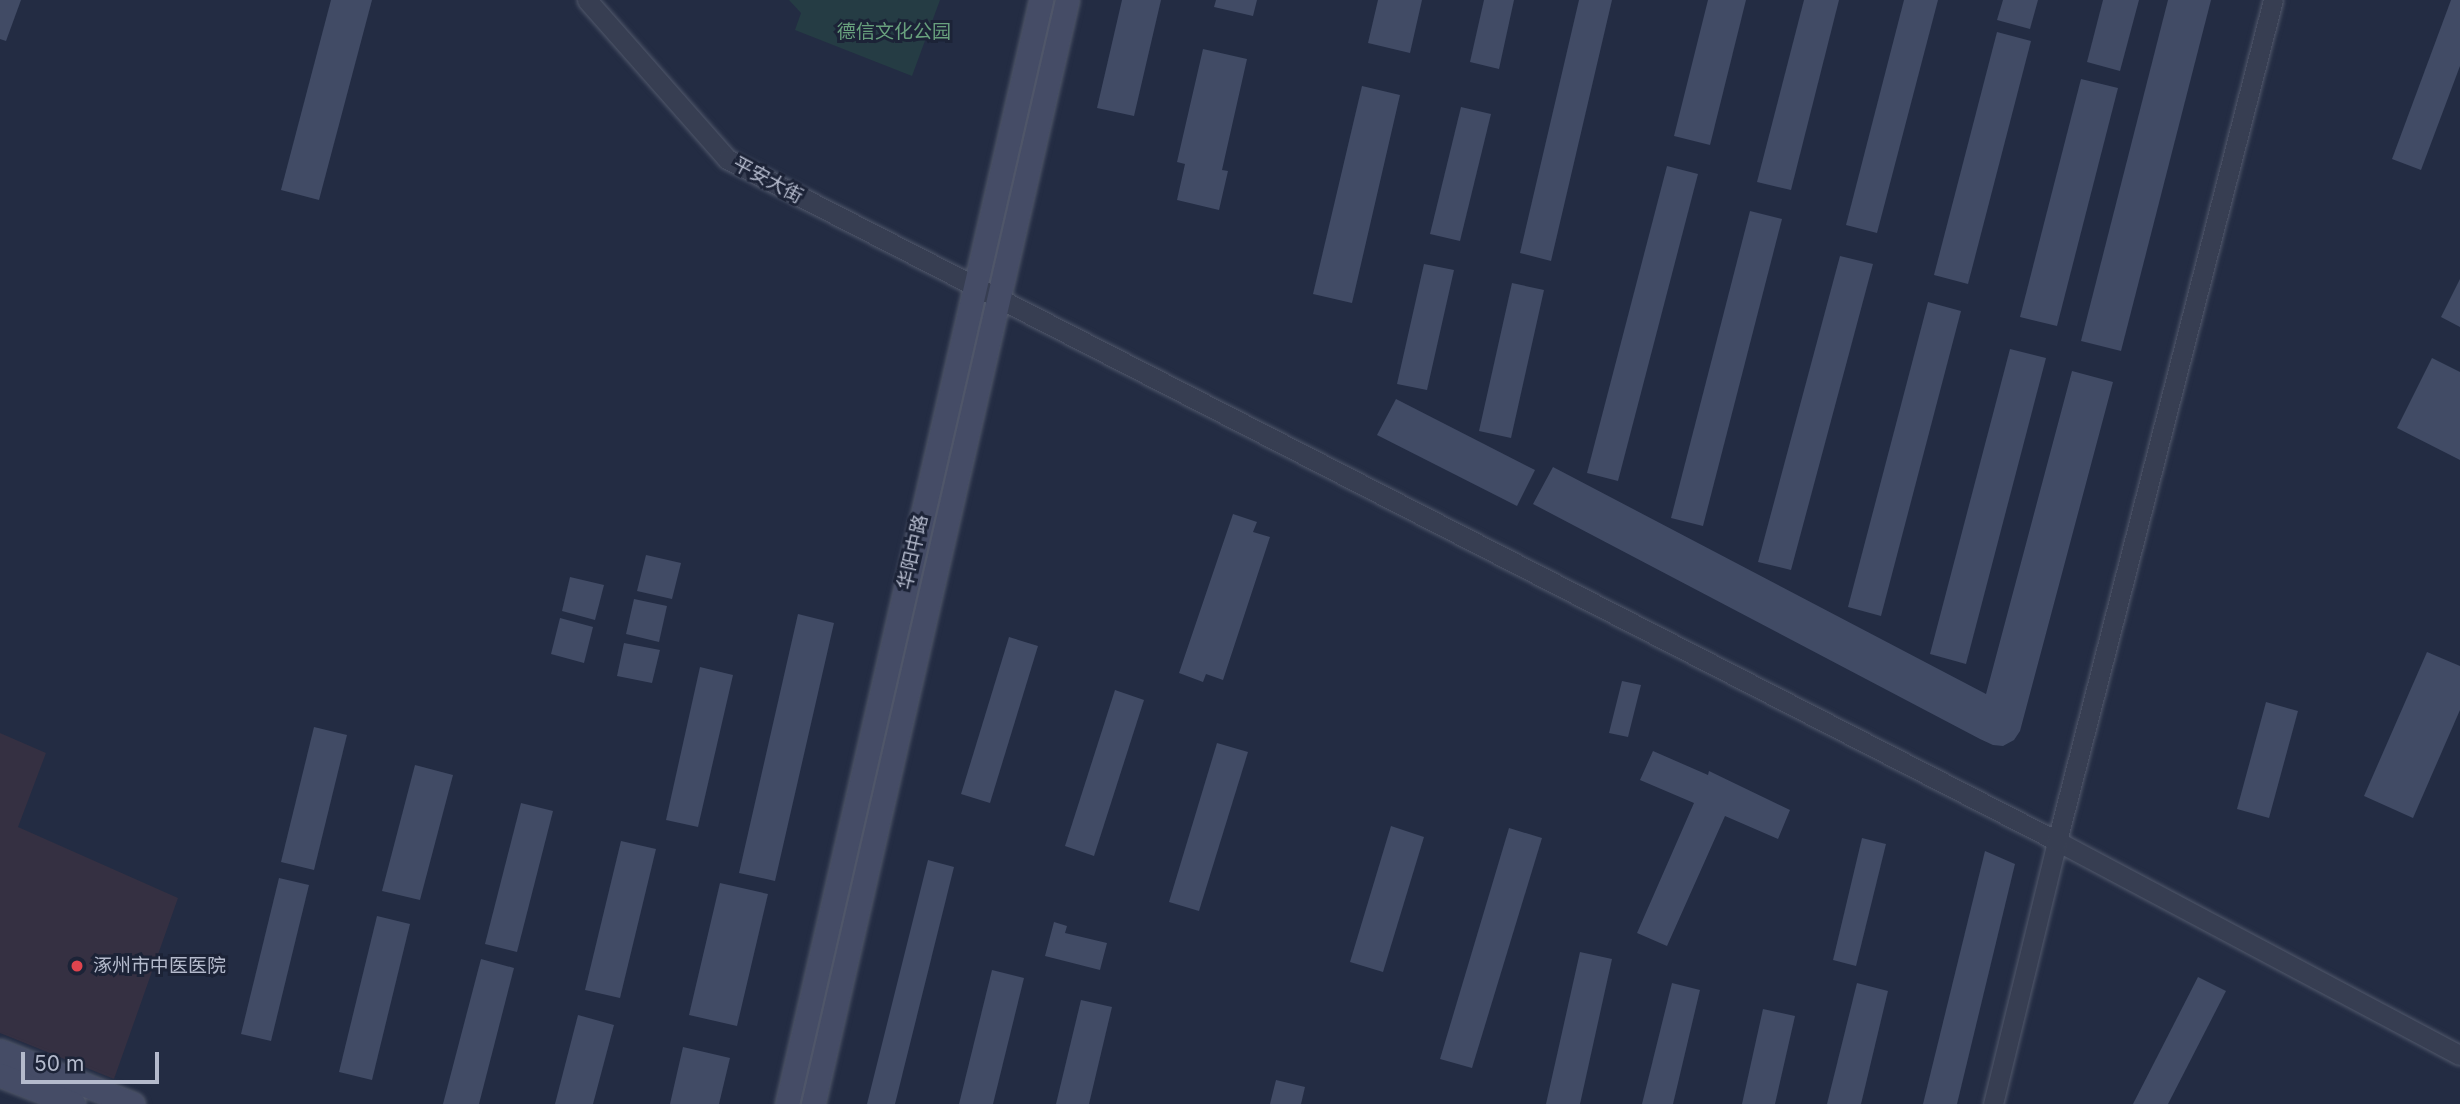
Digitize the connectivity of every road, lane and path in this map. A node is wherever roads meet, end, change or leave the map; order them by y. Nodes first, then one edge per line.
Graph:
1 (587, 0) edge
2 (1041, 0) edge
3 (1067, 0) edge
4 (2273, 0) edge
5 (973, 285) junction
6 (997, 297) junction
7 (2057, 841) junction
8 (0, 1051) edge
9 (2460, 1055) edge
10 (0, 1075) edge
11 (74, 1104) edge
12 (133, 1104) edge
13 (787, 1104) edge
14 (813, 1104) edge
15 (1993, 1104) edge

1 - 5 street, 平安大街
2 - 5 main road, 华阳中路
3 - 6 main road, 华阳中路
4 - 7 street
5 - 6 street, 平安大街
5 - 13 main road, 华阳中路
6 - 7 street, 平安大街
6 - 14 main road, 华阳中路
7 - 9 street, 平安大街
7 - 15 street
8 - 12 main road
10 - 11 main road

